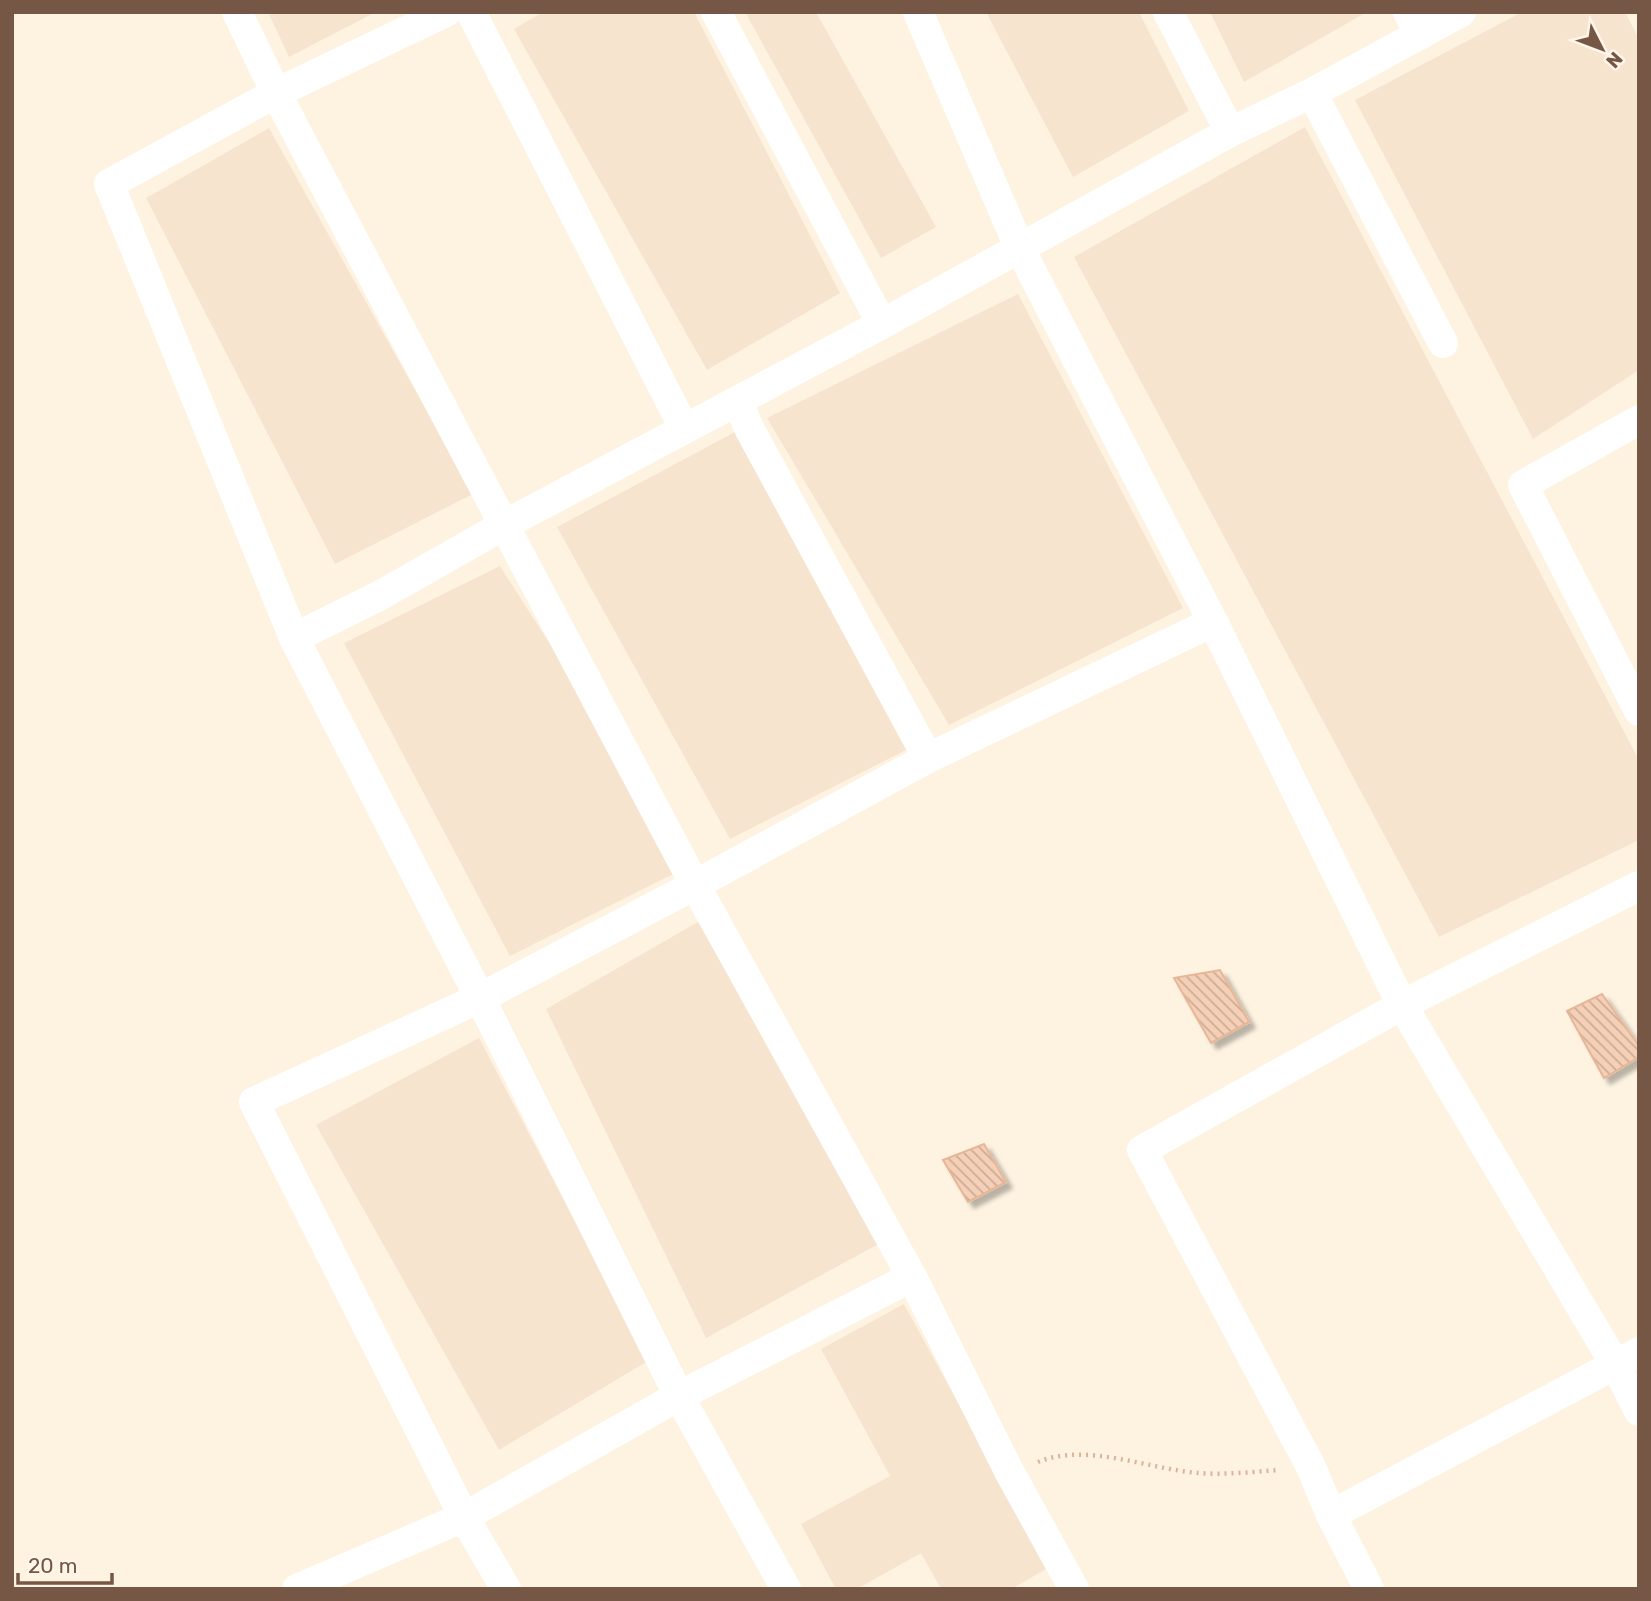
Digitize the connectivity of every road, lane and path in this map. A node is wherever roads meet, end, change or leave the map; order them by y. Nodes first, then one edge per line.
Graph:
1 (237, 12) edge
2 (446, 12) edge
3 (471, 12) edge
4 (716, 12) edge
5 (918, 12) edge
6 (1168, 12) edge
7 (1461, 12) edge
8 (1414, 24) edge
9 (276, 93) junction
10 (1312, 93) junction
11 (1230, 132) junction
12 (1020, 249) junction
13 (882, 324) junction
14 (1443, 343) dead end
15 (737, 401) junction
16 (1639, 420) edge
17 (684, 428) junction
18 (504, 525) junction
19 (1213, 622) junction
20 (294, 638) junction
21 (1639, 711) edge
22 (928, 758) junction
23 (695, 885) junction
24 (1639, 886) edge
25 (480, 998) junction
26 (1402, 1005) junction
27 (912, 1277) junction
28 (1627, 1358) edge
29 (679, 1396) junction
30 (1639, 1410) edge
31 (1311, 1467) junction
32 (1010, 1473) junction
33 (1331, 1515) junction
34 (464, 1517) junction
35 (297, 1589) edge
36 (506, 1589) edge
37 (786, 1589) edge
38 (1074, 1589) edge
39 (1369, 1589) edge

1 - 9 street
2 - 9 street
3 - 17 street
4 - 13 street
5 - 12 street
6 - 11 street
7 - 8 street
8 - 10 street
9 - 18 street
9 - 20 street
10 - 11 street
10 - 14 street
11 - 12 street
12 - 13 street
12 - 19 street
13 - 15 street
15 - 17 street
15 - 22 street
16 - 21 street
17 - 18 street
18 - 20 street
18 - 23 street
19 - 22 street
19 - 26 street
20 - 25 street
22 - 23 street
23 - 25 street
23 - 27 street
24 - 26 street
25 - 29 street
25 - 34 street
26 - 28 street
26 - 31 street
27 - 29 street
27 - 32 street
28 - 30 street
28 - 33 street
29 - 34 street
29 - 37 street
31 - 32 path
31 - 33 street
32 - 38 street
33 - 39 street
34 - 35 street
34 - 36 street

